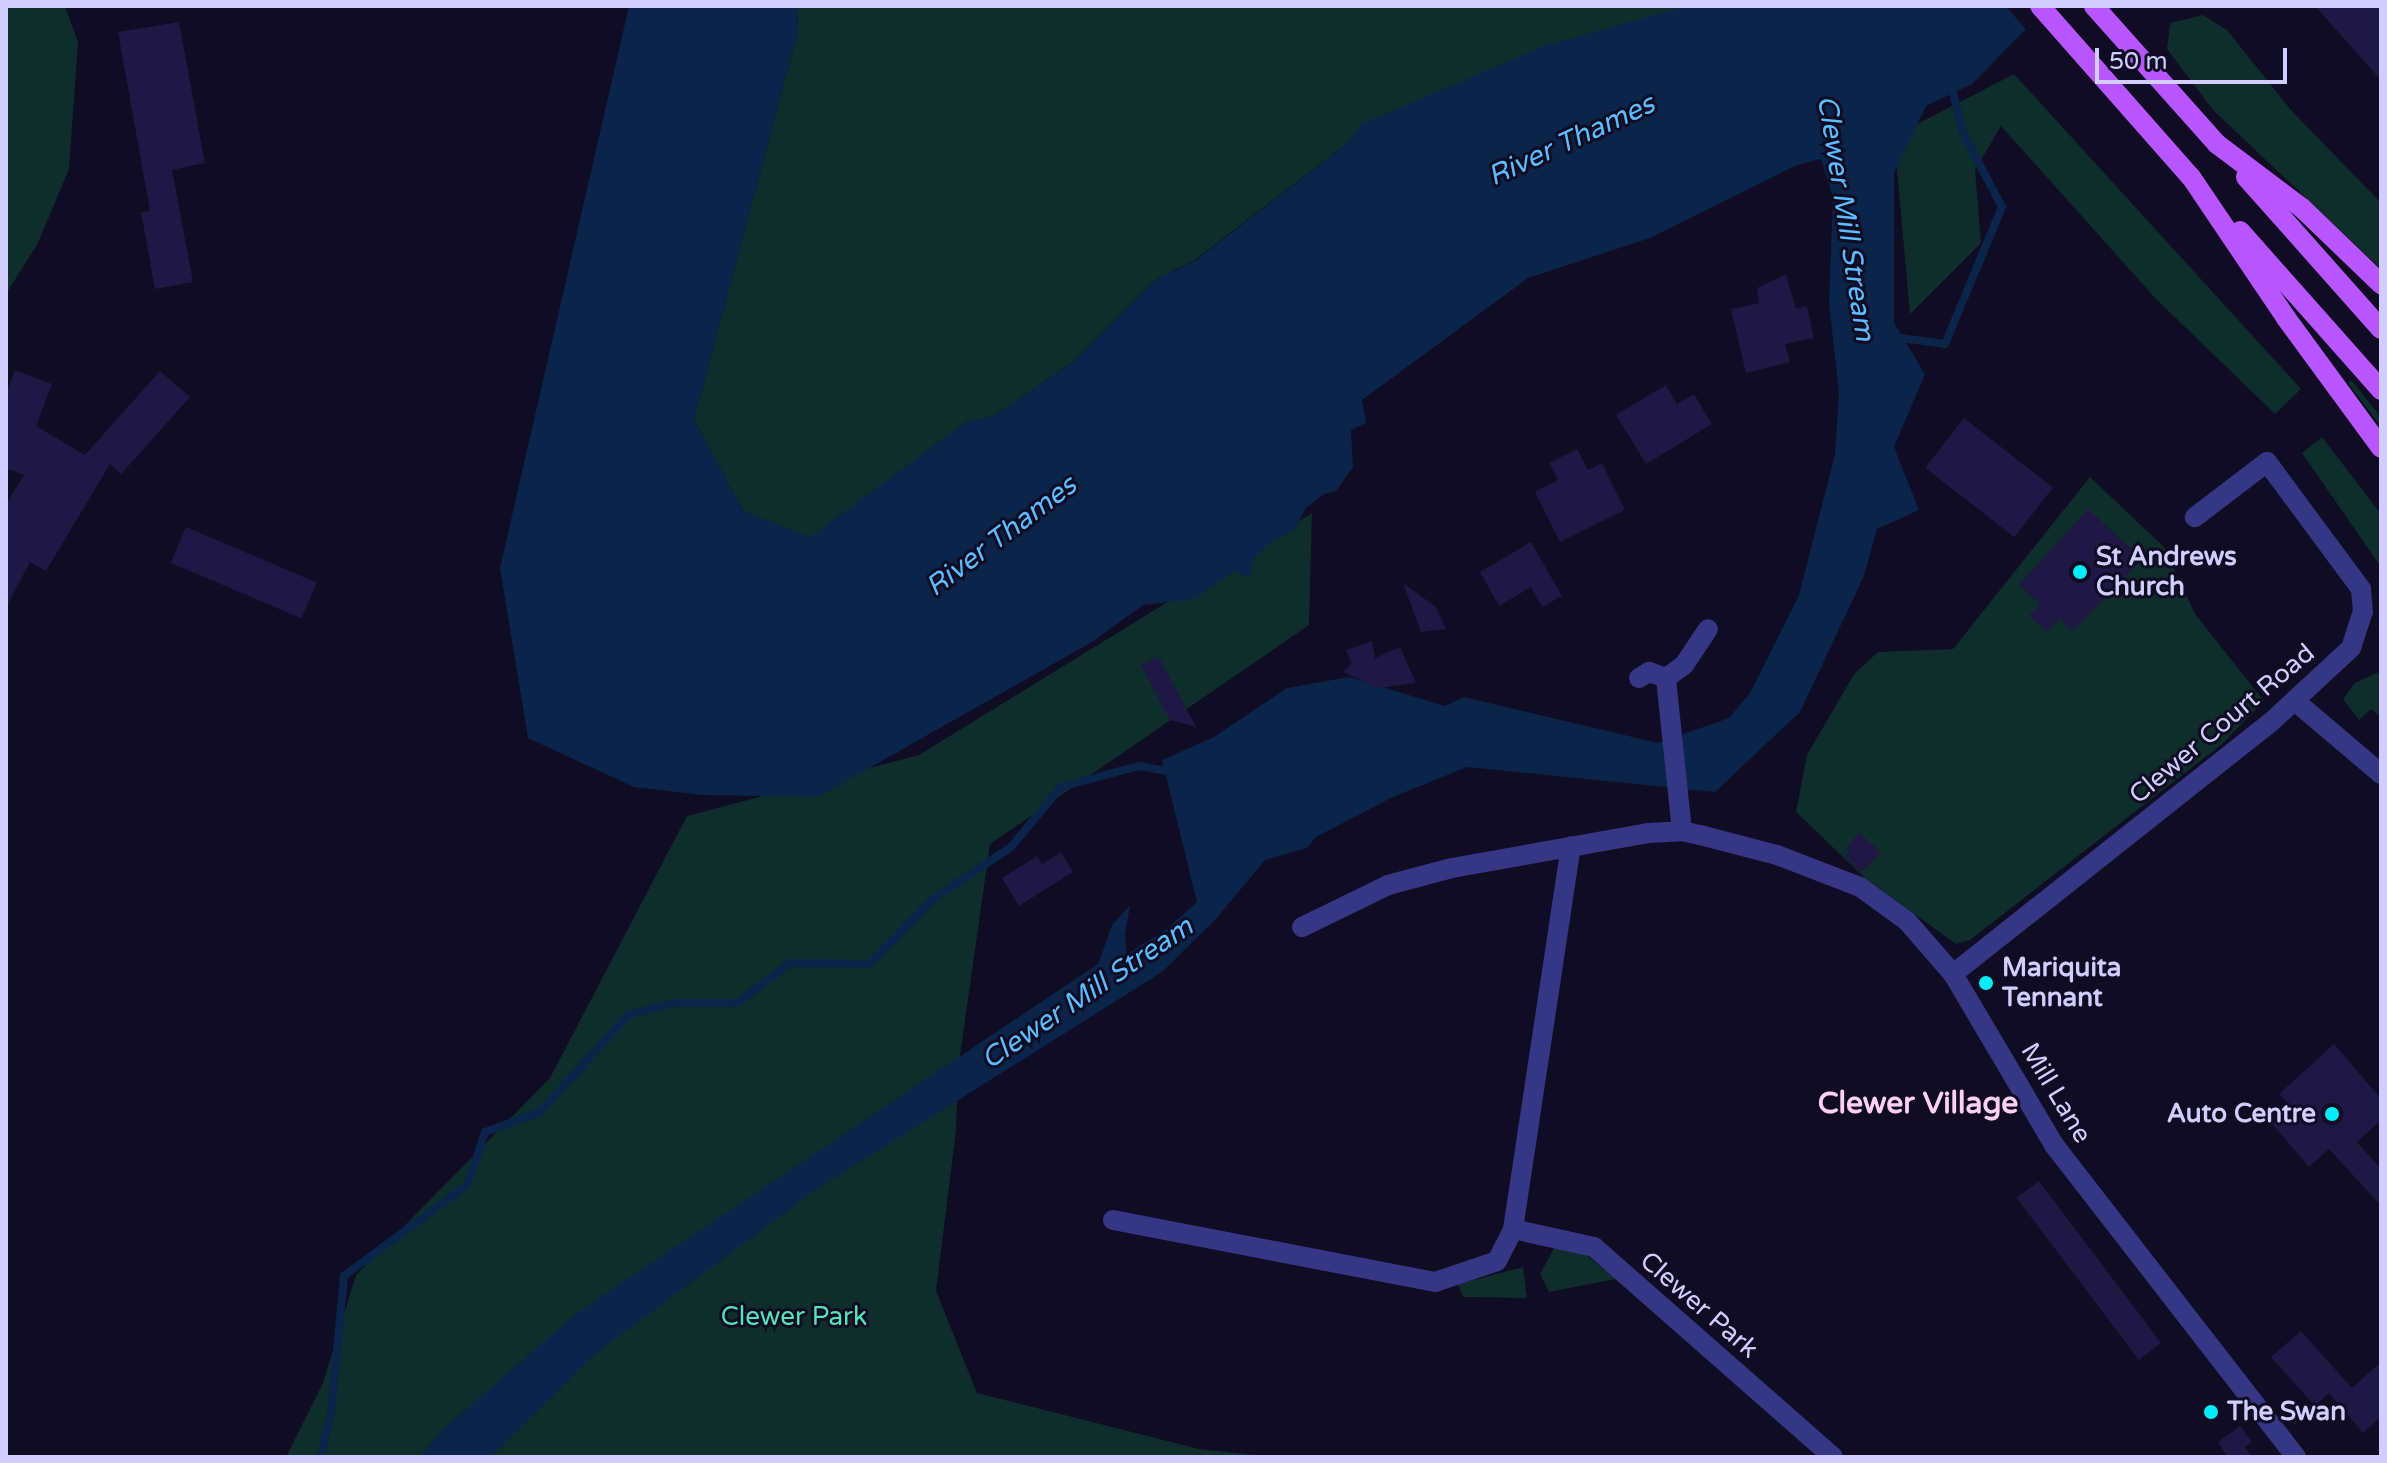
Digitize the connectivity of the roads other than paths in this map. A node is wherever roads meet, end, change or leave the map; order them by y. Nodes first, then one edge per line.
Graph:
1 (2040, 6) edge
2 (2094, 6) edge
3 (2217, 144) junction
4 (2191, 177) junction
5 (2381, 284) edge
6 (2381, 329) edge
7 (2381, 390) edge
8 (2381, 448) edge
9 (2195, 517) dead end
10 (1708, 629) dead end
11 (1639, 678) dead end
12 (1666, 678) junction
13 (2295, 701) junction
14 (2381, 774) edge
15 (1682, 831) junction
16 (1571, 846) junction
17 (1302, 927) dead end
18 (1953, 974) junction
19 (1113, 1220) dead end
20 (1513, 1229) junction
21 (1833, 1457) edge
22 (2296, 1457) edge

1 - 4 main road
2 - 3 main road
3 - 5 main road
3 - 6 main road
4 - 7 main road
4 - 8 main road
9 - 13 street, Clewer Court Road
10 - 12 street
11 - 12 street
12 - 15 street
13 - 14 street
13 - 18 street, Clewer Court Road
15 - 16 street, Mill Lane
15 - 18 street, Mill Lane
16 - 17 street, Mill Lane
16 - 20 street
18 - 22 street, Mill Lane
19 - 20 street
20 - 21 street, Clewer Park

